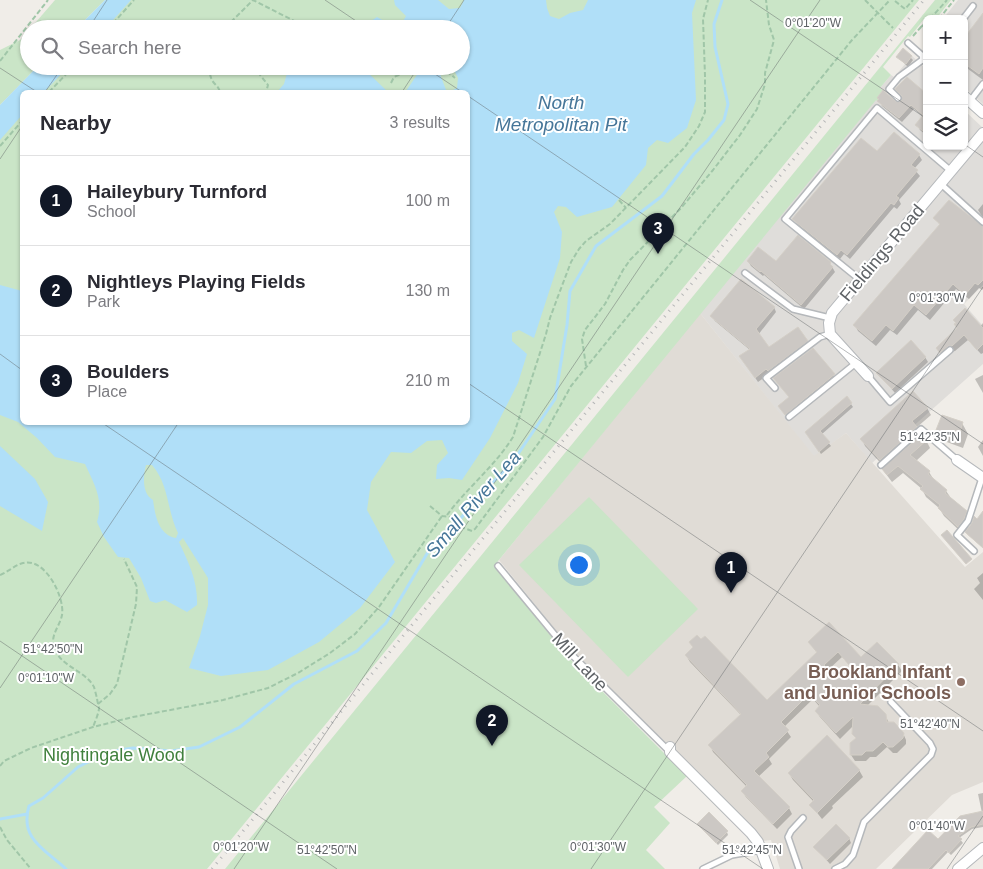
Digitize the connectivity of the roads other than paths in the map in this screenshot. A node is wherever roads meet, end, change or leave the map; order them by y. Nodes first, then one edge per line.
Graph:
1 (974, 6) dead end
2 (966, 15) edge
3 (908, 43) road end
4 (923, 56) edge
5 (924, 60) edge
6 (983, 84) edge
7 (968, 97) edge
8 (898, 98) dead end
9 (968, 99) edge
10 (983, 113) edge
11 (983, 132) edge
12 (952, 171) junction
13 (941, 184) junction
14 (983, 222) edge
15 (745, 273) dead end
16 (859, 279) junction
17 (831, 318) junction
18 (830, 334) junction
19 (950, 350) dead end
20 (856, 363) junction
21 (868, 376) joint
22 (774, 388) dead end
23 (789, 417) dead end
24 (957, 460) joint
25 (880, 465) dead end
26 (983, 478) edge
27 (974, 551) dead end
28 (498, 566) dead end
29 (891, 702) dead end
30 (670, 749) joint
31 (803, 818) dead end
32 (983, 848) edge
33 (762, 850) junction
34 (703, 869) edge
35 (768, 869) edge
36 (799, 869) edge
37 (835, 869) edge
38 (958, 869) edge

1 - 2 lane
3 - 4 lane
5 - 8 lane
6 - 7 lane
9 - 10 street
11 - 12 street, Fieldings Road
12 - 13 street, Fieldings Road
12 - 16 lane
13 - 14 lane
13 - 16 street, Fieldings Road
15 - 17 lane
16 - 17 street, Fieldings Road
17 - 18 street, Fieldings Road
18 - 20 street
18 - 22 lane
19 - 21 lane
20 - 21 street
20 - 23 lane
24 - 25 lane
24 - 26 street
26 - 27 lane
28 - 30 lane, Mill Lane
29 - 37 lane
30 - 33 street, Mill Lane
31 - 36 lane
32 - 38 street
33 - 34 lane
33 - 35 street, Mill Lane

